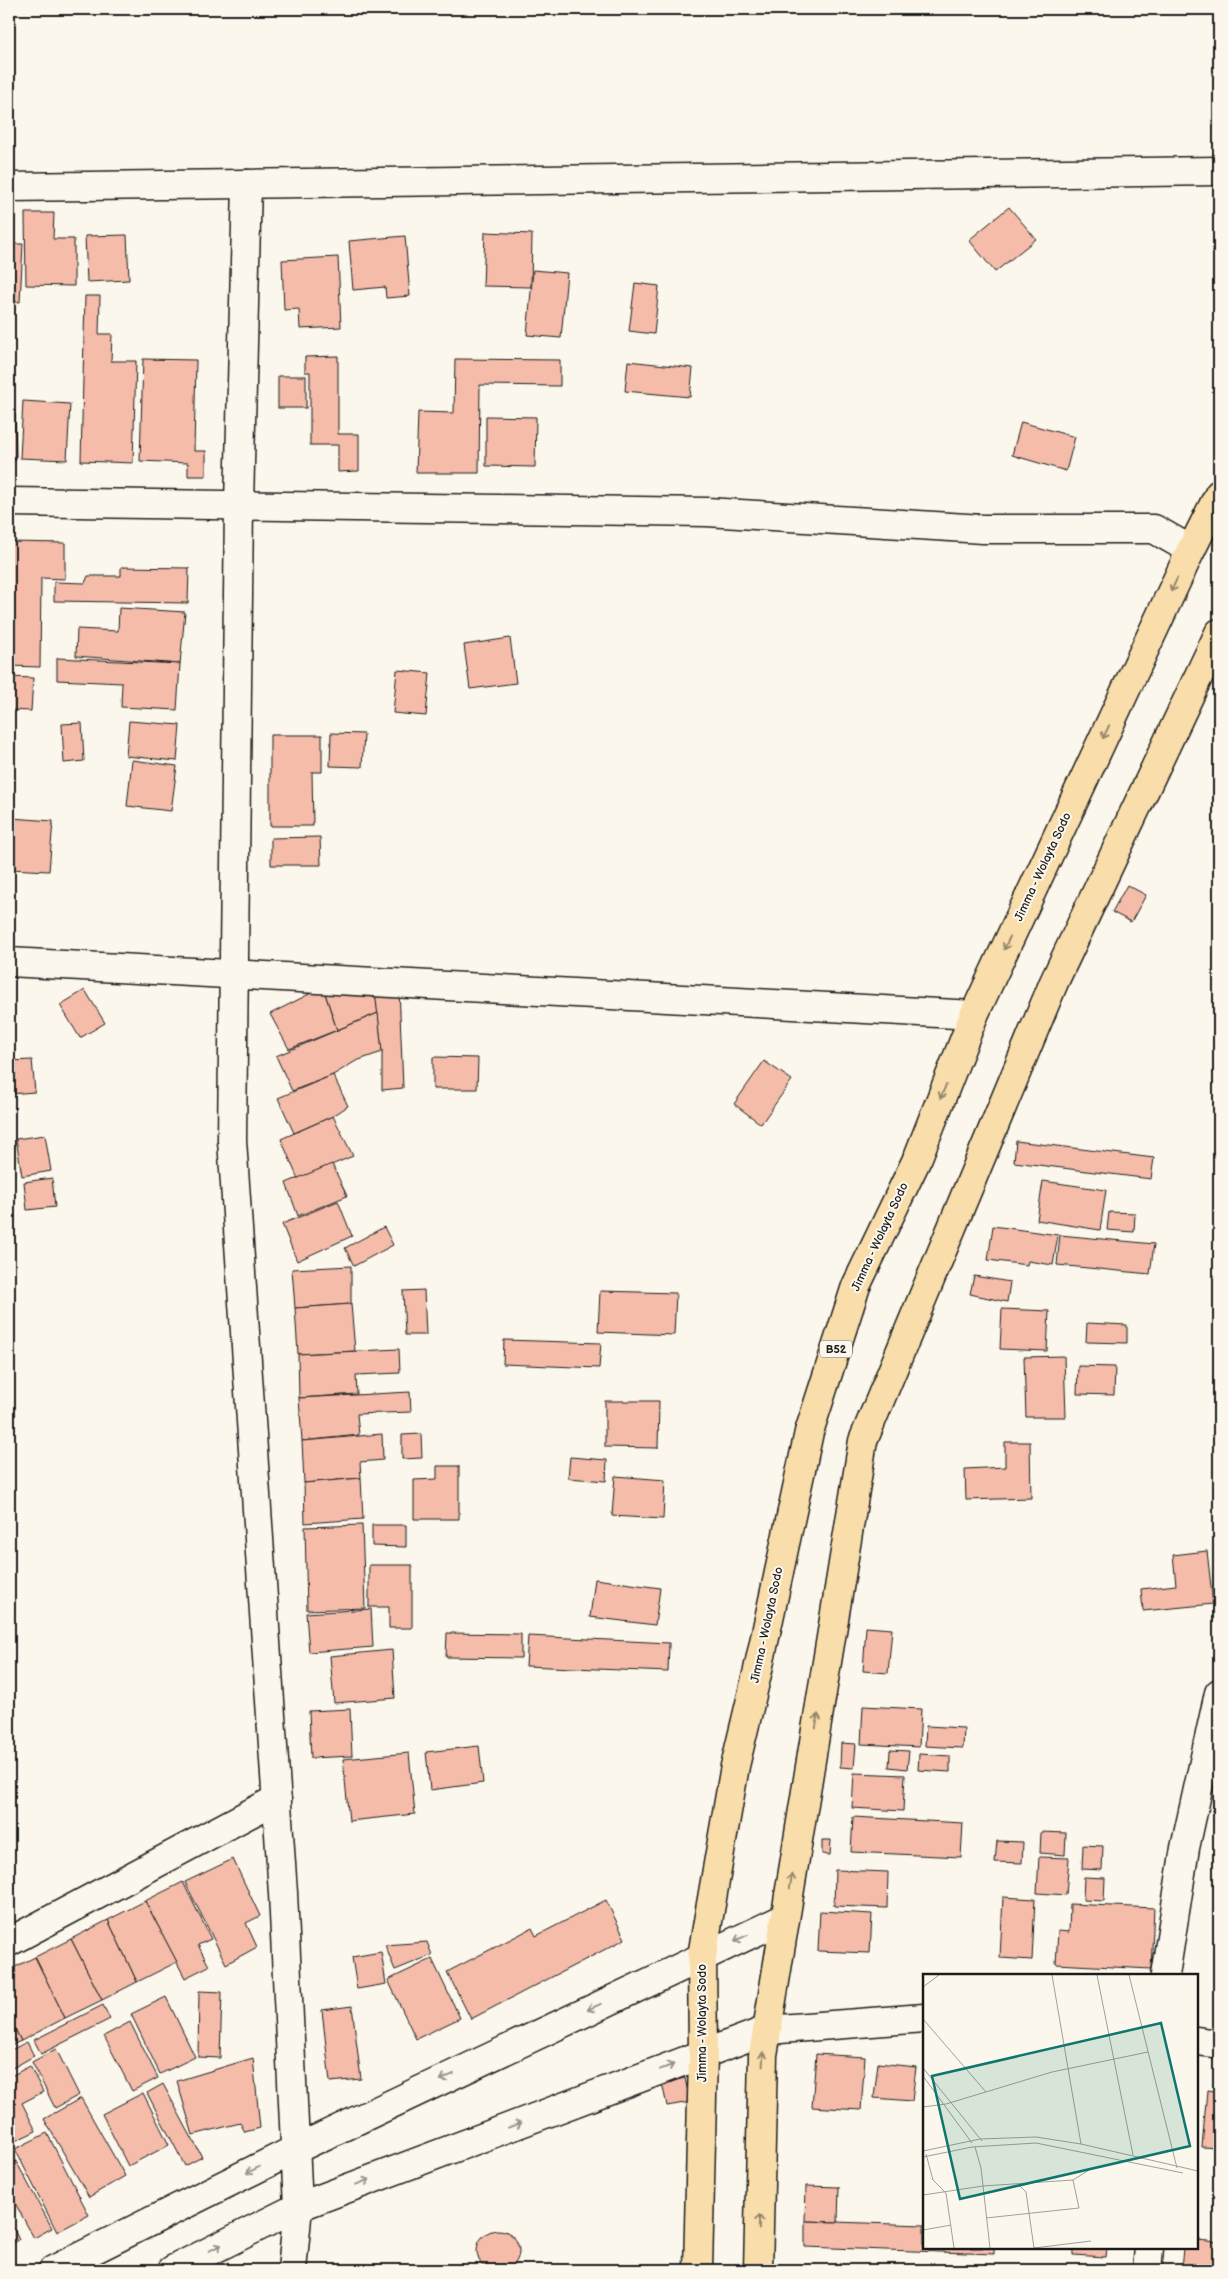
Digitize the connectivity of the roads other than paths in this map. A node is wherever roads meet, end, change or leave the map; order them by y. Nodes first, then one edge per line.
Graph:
1 (1219, 171) edge
2 (247, 184) junction
3 (9, 187) edge
4 (1219, 494) edge
5 (9, 502) edge
6 (239, 504) junction
7 (1191, 550) junction
8 (1219, 633) edge
9 (9, 962) edge
10 (234, 974) junction
11 (974, 1016) junction
12 (1218, 1701) edge
13 (277, 1799) junction
14 (786, 1918) junction
15 (9, 1942) edge
16 (702, 1956) junction
17 (1165, 1974) edge
18 (923, 2018) edge
19 (767, 2030) junction
20 (1198, 2041) edge
21 (1219, 2044) edge
22 (703, 2054) junction
23 (294, 2150) junction
24 (298, 2207) junction
25 (1149, 2249) edge
26 (53, 2270) edge
27 (172, 2270) edge
28 (292, 2270) edge
29 (698, 2270) edge
30 (758, 2270) edge
31 (1148, 2270) edge

1 - 2 street
2 - 3 street
2 - 6 street
4 - 7 highway, Jimma - Wolayta Sodo / B52
5 - 6 street
6 - 7 street
6 - 10 street
7 -> 11 highway, Jimma - Wolayta Sodo / B52
14 -> 8 highway
9 - 10 street
10 - 11 street
10 - 13 street
11 -> 16 highway, Jimma - Wolayta Sodo / B52
12 - 17 street
13 - 15 street
13 - 23 street
14 -> 16 street
14 - 19 highway
16 - 22 highway, Jimma - Wolayta Sodo / B52
16 -> 23 street
18 - 19 street
19 - 22 street
30 -> 19 highway
20 - 21 street
24 -> 22 street
22 - 29 highway, Jimma - Wolayta Sodo / B52
23 - 24 street
23 -> 26 street
27 -> 24 street
24 - 28 street
25 - 31 street

